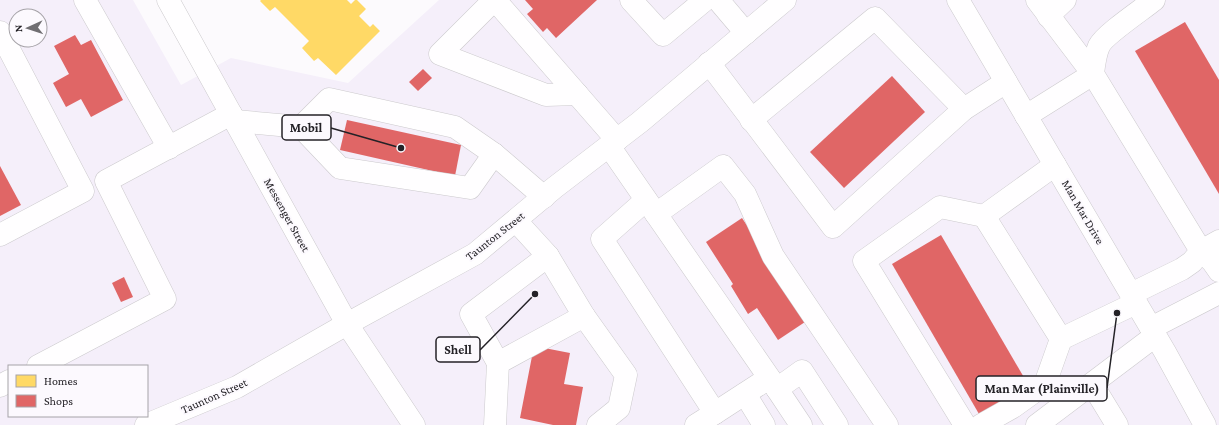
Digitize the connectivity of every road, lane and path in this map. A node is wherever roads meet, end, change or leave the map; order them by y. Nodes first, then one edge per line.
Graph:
1 (85, 0) edge
2 (168, 0) edge
3 (494, 0) edge
4 (631, 0) edge
5 (705, 0) edge
6 (718, 0) edge
7 (785, 0) edge
8 (958, 0) edge
9 (1066, 0) edge
10 (1154, 0) edge
11 (1043, 8) edge
12 (0, 32) edge
13 (746, 33) junction
14 (709, 63) junction
15 (1093, 74) junction
16 (1006, 82) junction
17 (577, 94) junction
18 (964, 109) junction
19 (1026, 116) junction
20 (233, 118) junction
21 (752, 120) junction
22 (301, 127) junction
23 (613, 143) junction
24 (169, 148) junction
25 (494, 154) junction
26 (1055, 165) junction
27 (106, 181) junction
28 (84, 191) junction
29 (544, 197) junction
30 (651, 207) junction
31 (984, 216) junction
32 (516, 221) junction
33 (0, 235) edge
34 (1210, 246) edge
35 (548, 256) junction
36 (1219, 271) edge
37 (1219, 293) edge
38 (1134, 299) junction
39 (584, 316) junction
40 (347, 324) junction
41 (1153, 332) junction
42 (1062, 339) junction
43 (498, 363) junction
44 (40, 365) edge
45 (773, 384) junction
46 (1092, 384) junction
47 (745, 394) junction
48 (715, 413) junction
49 (1047, 422) edge
50 (146, 425) edge
51 (414, 425) edge
52 (495, 425) edge
53 (598, 425) edge
54 (696, 425) edge
55 (764, 425) edge
56 (801, 425) edge
57 (837, 425) edge
58 (887, 425) edge
59 (964, 425) edge
60 (981, 425) edge
61 (1117, 425) edge
62 (1205, 425) edge

1 - 24 main road
2 - 20 main road, Messenger Street
3 - 17 main road
3 - 17 main road
4 - 5 main road
6 - 13 main road
7 - 13 main road, Taunton Street
8 - 16 main road, Man Mar Drive
9 - 11 main road
10 - 15 main road
11 - 15 main road
12 - 28 main road
13 - 14 main road, Taunton Street
14 - 21 main road
14 - 23 main road, Taunton Street
15 - 19 main road
15 - 34 main road
16 - 18 main road
16 - 19 main road, Man Mar Drive
17 - 23 main road
18 - 21 main road
18 - 21 main road
19 - 26 main road, Man Mar Drive
20 - 22 main road
20 - 24 main road
20 - 40 main road, Messenger Street
22 - 25 main road
22 - 25 main road
23 - 29 main road, Taunton Street
23 - 30 main road
24 - 27 main road
25 - 29 main road
26 - 31 main road
26 - 38 main road, Man Mar Drive
27 - 28 main road
27 - 44 main road
28 - 33 main road
29 - 32 main road, Taunton Street
30 - 45 main road
30 - 48 main road
30 - 58 main road
31 - 42 main road
31 - 59 main road
32 - 35 main road
32 - 40 main road, Taunton Street
34 - 36 main road
34 - 38 main road
35 - 39 main road
35 - 43 main road
37 - 41 main road
38 - 41 main road, Man Mar Drive
38 - 42 main road
39 - 43 main road
39 - 53 main road
40 - 50 main road, Taunton Street
40 - 51 main road, Messenger Street
41 - 46 main road
41 - 62 main road, Man Mar Drive
42 - 60 main road
43 - 52 main road
45 - 47 main road
45 - 56 main road
45 - 57 main road
46 - 49 main road
46 - 61 main road
47 - 48 main road
47 - 55 main road
48 - 54 main road

